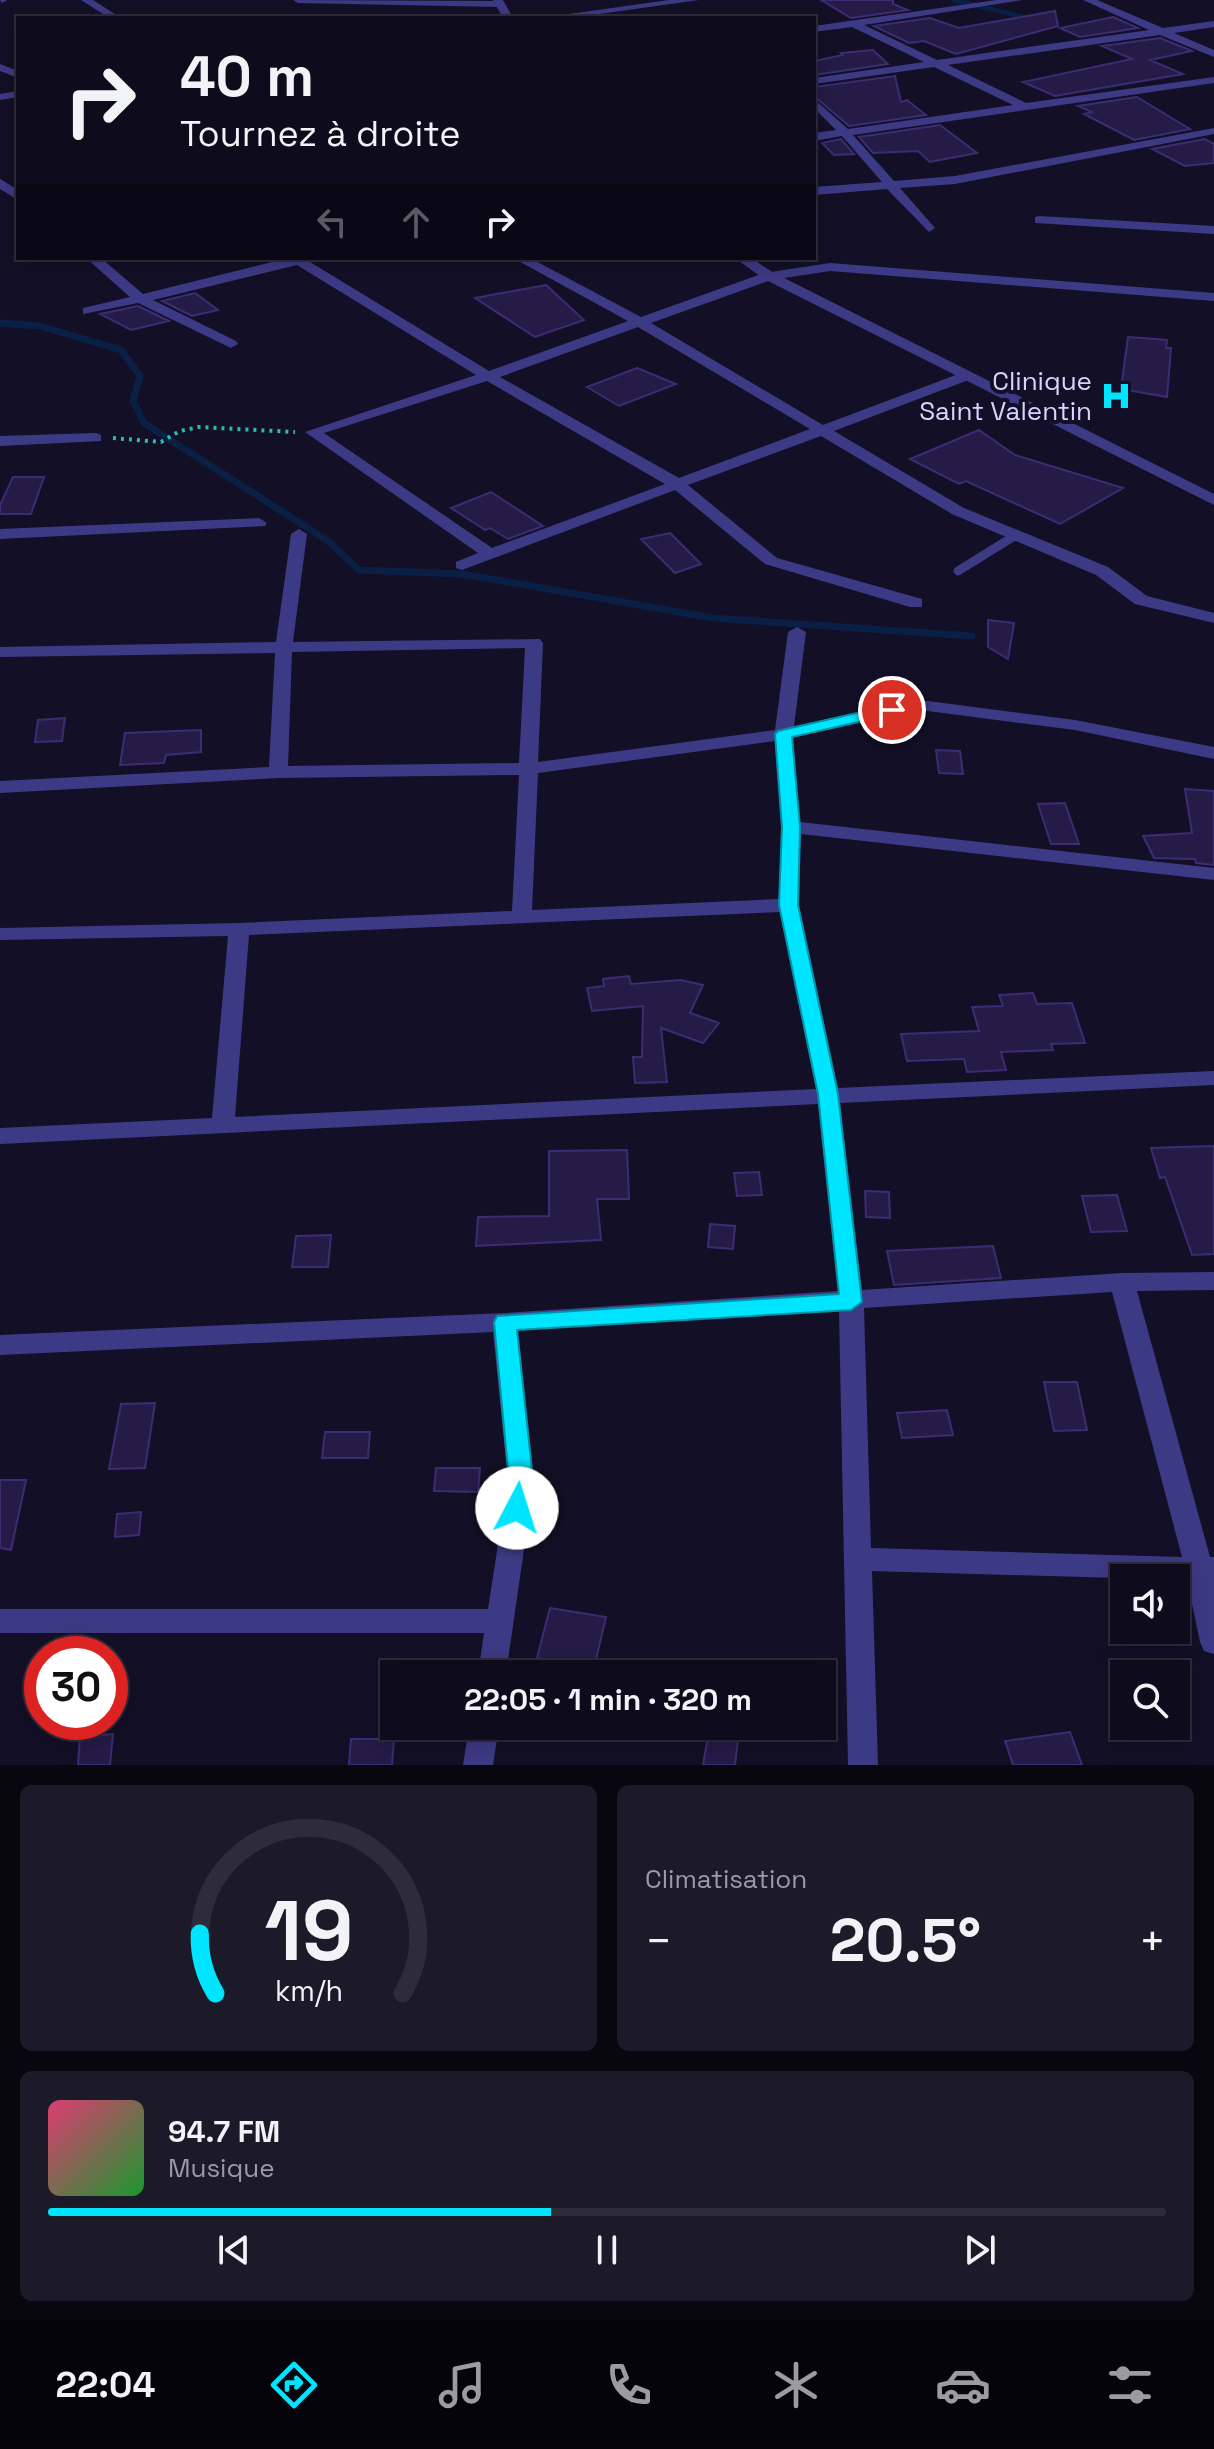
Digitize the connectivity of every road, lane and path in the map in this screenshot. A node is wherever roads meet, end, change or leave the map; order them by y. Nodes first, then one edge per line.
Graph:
1 (86, 0) edge
2 (298, 0) edge
3 (340, 0) edge
4 (694, 0) edge
5 (1017, 0) edge
6 (1088, 0) edge
7 (669, 1) edge
8 (499, 2) edge
9 (683, 10) dead end
10 (113, 16) edge
11 (560, 16) edge
12 (852, 23) junction
13 (1214, 24) edge
14 (816, 29) edge
15 (1161, 32) junction
16 (1214, 54) edge
17 (938, 65) junction
18 (1214, 80) edge
19 (816, 81) edge
20 (816, 104) edge
21 (1023, 106) junction
22 (1214, 131) edge
23 (848, 132) junction
24 (816, 137) edge
25 (0, 183) edge
26 (887, 185) junction
27 (816, 191) edge
28 (16, 195) edge
29 (1039, 220) dead end
30 (929, 228) dead end
31 (1214, 230) edge
32 (95, 260) edge
33 (298, 260) edge
34 (304, 260) edge
35 (524, 260) edge
36 (745, 260) edge
37 (769, 276) junction
38 (1214, 297) edge
39 (141, 299) junction
40 (88, 311) dead end
41 (638, 321) junction
42 (231, 344) dead end
43 (488, 376) junction
44 (966, 376) junction
45 (823, 428) junction
46 (312, 432) junction
47 (96, 438) joint
48 (0, 441) edge
49 (677, 484) junction
50 (1214, 500) edge
51 (259, 523) dead end
52 (0, 534) edge
53 (299, 534) dead end
54 (1016, 535) junction
55 (491, 555) junction
56 (462, 565) dead end
57 (958, 571) dead end
58 (916, 603) dead end
59 (1214, 618) edge
60 (797, 632) dead end
61 (284, 647) junction
62 (0, 652) edge
63 (784, 734) junction
64 (1214, 753) edge
65 (528, 769) junction
66 (278, 772) junction
67 (0, 787) edge
68 (791, 827) junction
69 (1214, 874) edge
70 (789, 905) junction
71 (522, 917) junction
72 (239, 929) junction
73 (0, 934) edge
74 (1214, 1078) edge
75 (828, 1094) junction
76 (223, 1125) junction
77 (0, 1136) edge
78 (1214, 1281) edge
79 (1122, 1282) junction
80 (851, 1302) junction
81 (505, 1322) junction
82 (0, 1345) edge
83 (857, 1559) junction
84 (1206, 1569) edge
85 (0, 1621) edge
86 (500, 1621) junction
87 (1214, 1642) edge
88 (494, 1660) edge
89 (482, 1740) edge
90 (478, 1765) edge
91 (863, 1765) edge

1 - 10 street
2 - 3 street
3 - 8 street
4 - 7 street
5 - 12 street
6 - 15 street
7 - 9 street
7 - 11 street
12 - 14 street
12 - 17 street
13 - 15 street
15 - 16 street
15 - 17 street
17 - 19 street
17 - 21 street
18 - 21 street
20 - 23 street
21 - 23 street
22 - 26 street
23 - 24 street
23 - 26 street
25 - 28 street
26 - 27 street
26 - 30 street
29 - 31 street
32 - 39 street
33 - 39 street
34 - 43 street
35 - 41 street
36 - 37 street
37 - 38 street
37 - 41 street
37 - 44 street
39 - 40 street
39 - 42 street
41 - 43 street
41 - 45 street
43 - 46 street
43 - 49 street
44 - 45 street
44 - 50 street
45 - 49 street
45 - 54 street
46 - 47 path
46 - 55 street
47 - 48 street
49 - 55 street
49 - 58 street
51 - 52 street
53 - 61 street
54 - 57 lane
54 - 59 street
55 - 56 street
60 - 63 street
61 - 62 street
61 - 65 street
61 - 66 street
63 - 64 street
63 - 65 street
63 - 68 street
65 - 66 street
65 - 71 street
66 - 67 street
68 - 69 street
68 - 70 street
70 - 71 street
70 - 75 street
71 - 72 street
72 - 73 street
72 - 76 street
74 - 75 street
75 - 76 street
75 - 80 street
76 - 77 street
78 - 79 street
79 - 80 street
79 - 84 street
80 - 81 street
80 - 83 street
81 - 82 street
81 - 86 street
83 - 84 street
83 - 91 street
84 - 87 street
85 - 86 street
86 - 88 street
89 - 90 street

